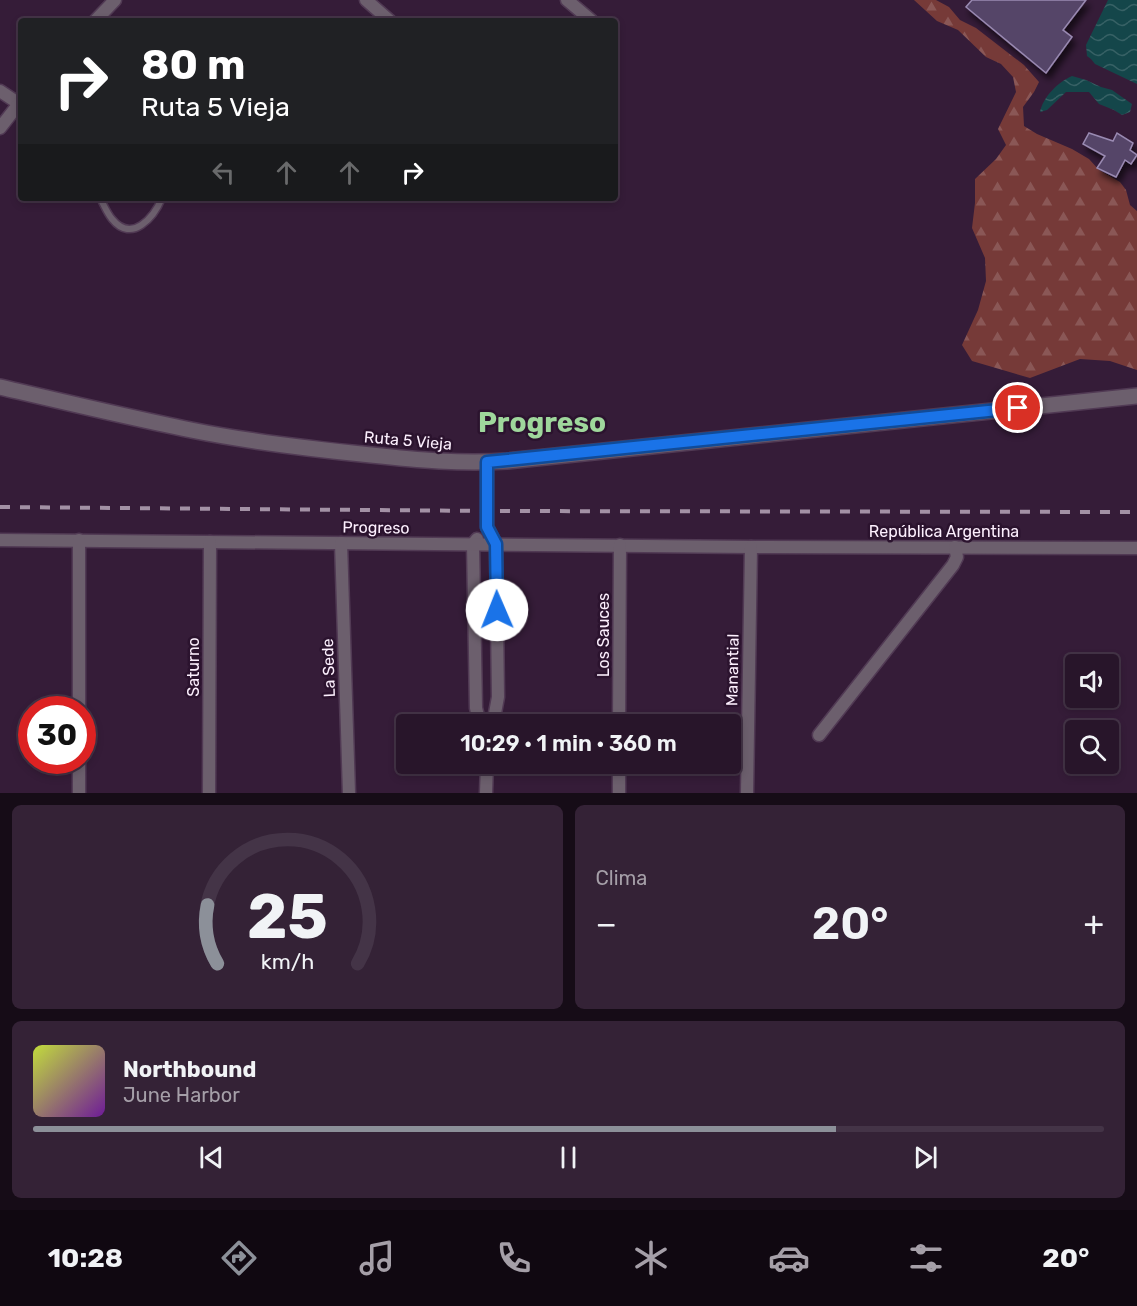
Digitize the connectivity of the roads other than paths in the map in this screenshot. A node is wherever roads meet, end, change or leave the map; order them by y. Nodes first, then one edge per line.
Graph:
1 (115, 0) edge
2 (366, 0) edge
3 (567, 0) edge
4 (98, 18) edge
5 (387, 18) edge
6 (588, 18) edge
7 (0, 91) edge
8 (18, 102) edge
9 (18, 106) edge
10 (0, 128) edge
11 (102, 201) edge
12 (161, 201) edge
13 (0, 387) edge
14 (1137, 396) edge
15 (487, 462) junction
16 (487, 527) junction
17 (0, 540) edge
18 (79, 540) junction
19 (210, 542) junction
20 (341, 543) junction
21 (473, 544) junction
22 (496, 544) junction
23 (620, 545) junction
24 (751, 547) junction
25 (955, 547) junction
26 (1137, 548) edge
27 (79, 696) edge
28 (478, 714) edge
29 (495, 714) edge
30 (619, 714) edge
31 (819, 735) dead end
32 (79, 774) edge
33 (487, 774) edge
34 (619, 774) edge
35 (79, 793) edge
36 (209, 793) edge
37 (349, 793) edge
38 (486, 793) edge
39 (619, 793) edge
40 (747, 793) edge

1 - 4 street
2 - 5 street
3 - 6 street
7 - 8 street
9 - 10 street
11 - 12 lane
13 - 15 street, Ruta 5 Vieja
14 - 15 street, Ruta 5 Vieja
15 - 16 street
16 - 21 street
16 - 22 street
17 - 18 street, Progreso
18 - 19 street, Progreso
18 - 27 street
19 - 20 street, Progreso
19 - 36 street, Saturno
20 - 21 street, Progreso
20 - 37 street, La Sede
21 - 22 street, Progreso
21 - 28 street
22 - 23 street, Progreso
22 - 29 street
23 - 24 street, Progreso
23 - 30 street, Los Sauces
24 - 25 street, República Argentina
24 - 40 street, Manantial
25 - 26 street, República Argentina
25 - 31 street
32 - 35 street
33 - 38 street
34 - 39 street

